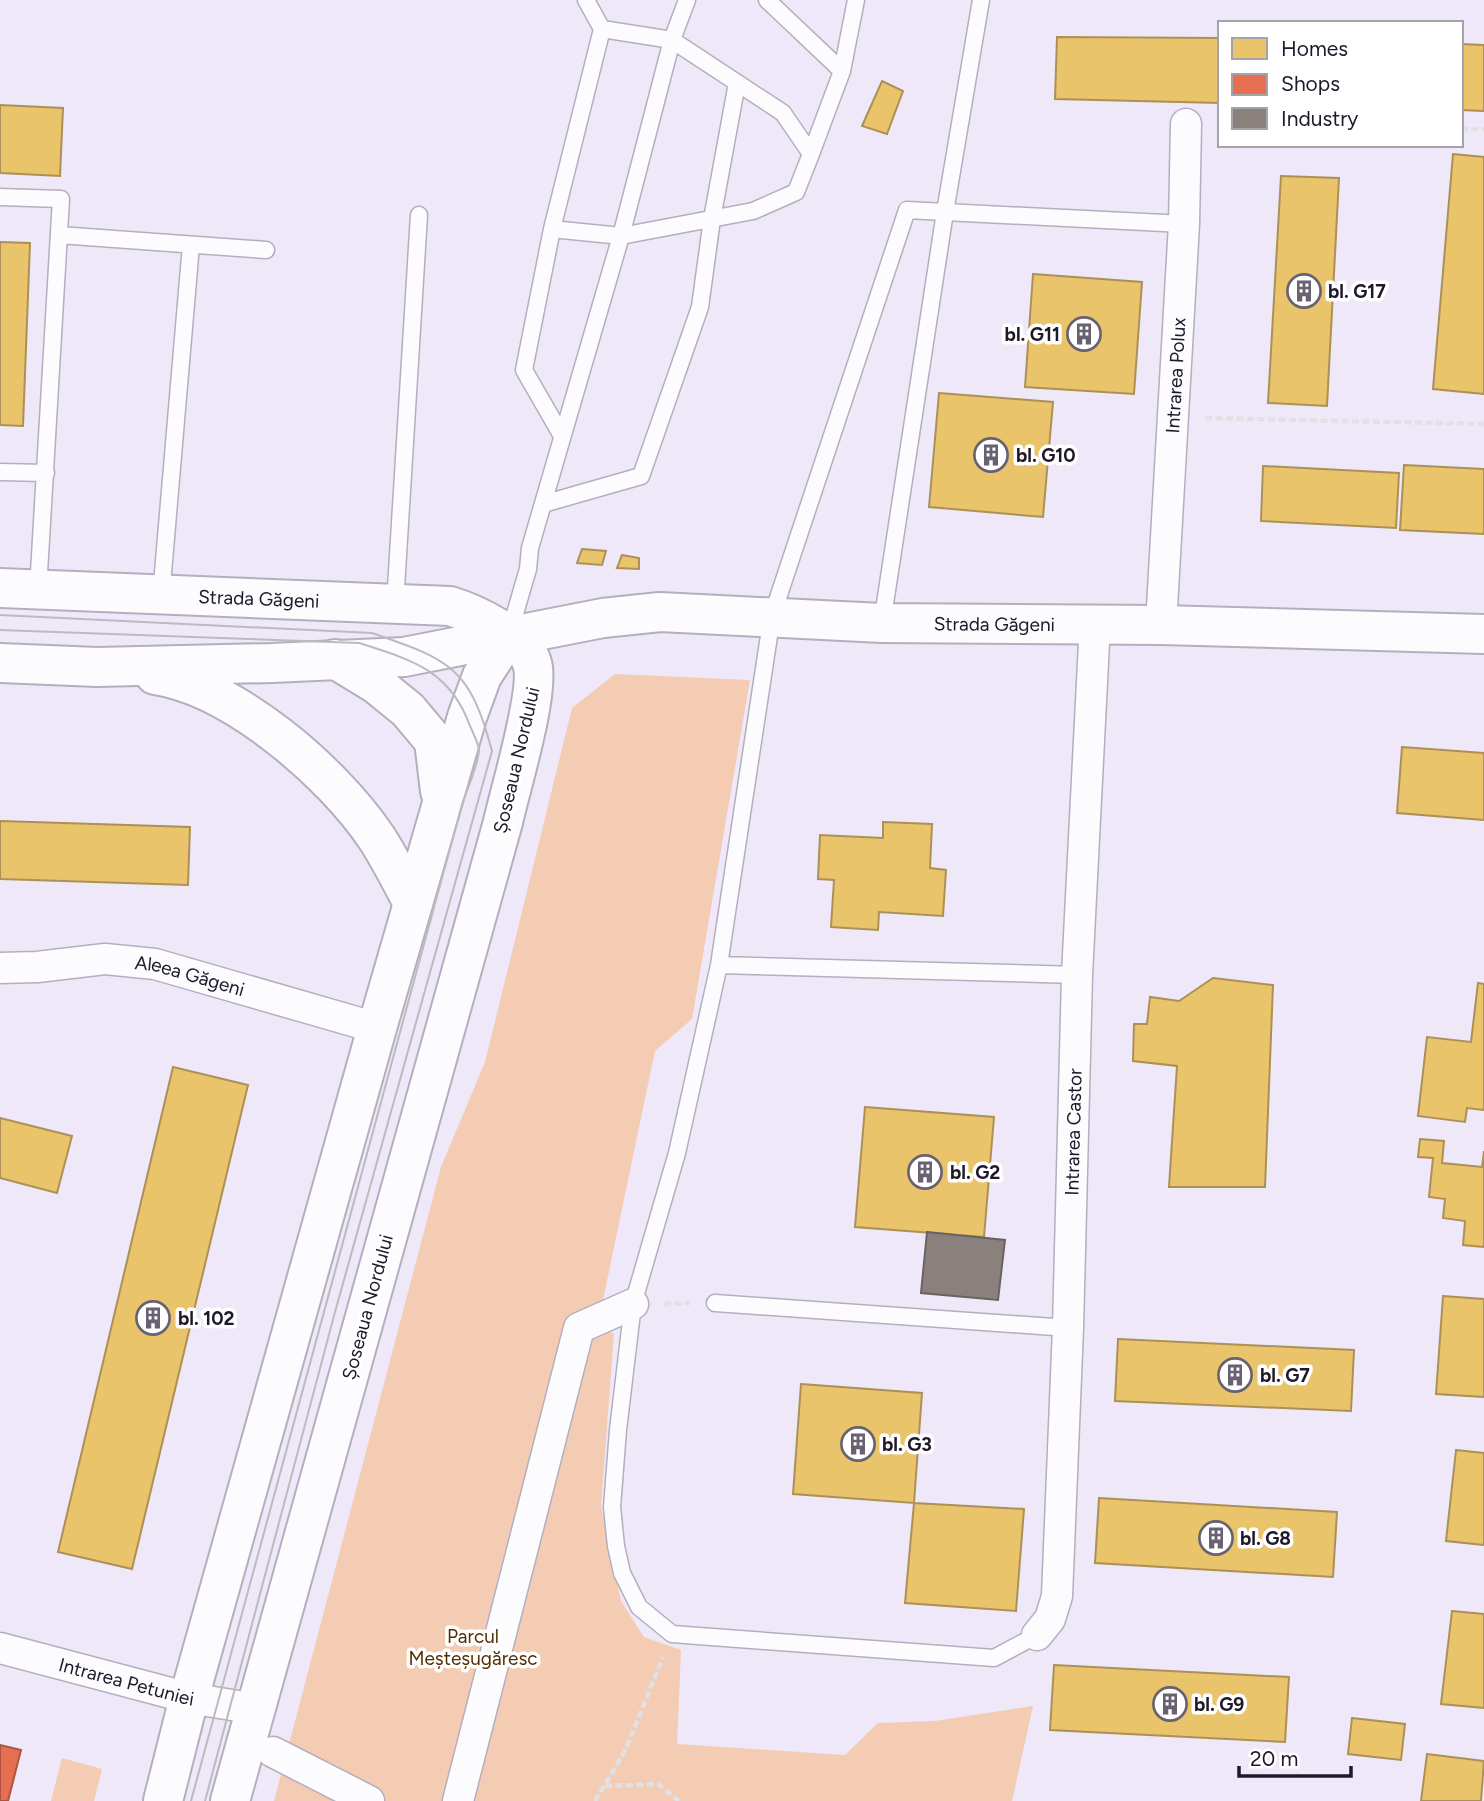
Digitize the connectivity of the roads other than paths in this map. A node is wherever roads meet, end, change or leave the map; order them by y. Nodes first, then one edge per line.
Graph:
1 (586, 0) edge
2 (687, 0) edge
3 (766, 0) edge
4 (856, 0) edge
5 (981, 0) edge
6 (602, 29) junction
7 (671, 40) junction
8 (842, 71) junction
9 (737, 83) junction
10 (1186, 124) dead end
11 (811, 154) junction
12 (0, 197) edge
13 (945, 212) junction
14 (419, 215) dead end
15 (712, 219) junction
16 (1184, 224) junction
17 (552, 229) junction
18 (59, 234) junction
19 (621, 236) junction
20 (191, 245) junction
21 (267, 250) dead end
22 (562, 436) junction
23 (0, 472) edge
24 (46, 473) junction
25 (543, 504) junction
26 (0, 588) edge
27 (38, 590) junction
28 (161, 596) junction
29 (395, 604) junction
30 (772, 617) junction
31 (882, 622) junction
32 (1095, 623) junction
33 (1161, 625) junction
34 (1484, 634) edge
35 (508, 636) junction
36 (335, 659) junction
37 (0, 663) edge
38 (97, 667) junction
39 (442, 802) junction
40 (414, 903) junction
41 (719, 965) junction
42 (0, 968) edge
43 (1077, 975) junction
44 (377, 1028) junction
45 (715, 1303) road end
46 (633, 1304) junction
47 (1068, 1328) junction
48 (1037, 1635) joint
49 (0, 1648) edge
50 (189, 1698) junction
51 (256, 1709) junction
52 (273, 1752) dead end
53 (137, 1801) edge
54 (163, 1801) edge
55 (230, 1801) edge
56 (369, 1801) edge
57 (458, 1801) edge

1 - 6 lane
2 - 7 lane
3 - 8 lane
4 - 8 lane
5 - 13 lane
6 - 7 lane
6 - 17 lane
7 - 9 lane
7 - 19 lane
8 - 11 lane
9 - 11 lane
9 - 15 lane
10 - 16 street, Intrarea Polux
11 - 15 lane
12 - 18 lane
13 - 16 lane
13 - 30 lane
13 - 31 lane
14 - 29 lane
15 - 19 lane
15 - 25 lane
16 - 33 street, Intrarea Polux
17 - 19 lane
17 - 22 lane
18 - 20 lane
18 - 24 lane
19 - 22 lane
20 - 21 lane
20 - 28 lane
22 - 25 lane
23 - 24 lane
24 - 27 lane
25 - 35 lane
26 - 27 main road, Strada Găgeni
27 - 28 main road, Strada Găgeni
28 - 29 main road, Strada Găgeni
29 - 35 main road, Strada Găgeni
30 - 31 main road, Strada Găgeni
30 - 35 main road, Strada Găgeni
30 - 41 lane
31 - 32 main road, Strada Găgeni
32 - 33 main road, Strada Găgeni
32 - 43 street, Intrarea Castor
33 - 34 main road, Strada Găgeni
35 - 36 main road, Strada Găgeni
35 - 39 main road
35 - 51 main road, Șoseaua Nordului
36 - 38 main road, Strada Găgeni
36 - 39 main road
37 - 38 main road, Strada Găgeni
38 - 40 main road
39 - 40 main road
40 - 44 main road
41 - 43 lane
41 - 46 lane
42 - 44 street, Aleea Găgeni
43 - 47 street, Intrarea Castor
44 - 50 main road
45 - 47 lane
46 - 48 lane
46 - 57 street
47 - 48 street, Intrarea Castor
49 - 50 street, Intrarea Petuniei
50 - 51 street, Intrarea Petuniei
50 - 53 main road
50 - 54 main road
51 - 55 main road, Șoseaua Nordului
52 - 56 street

